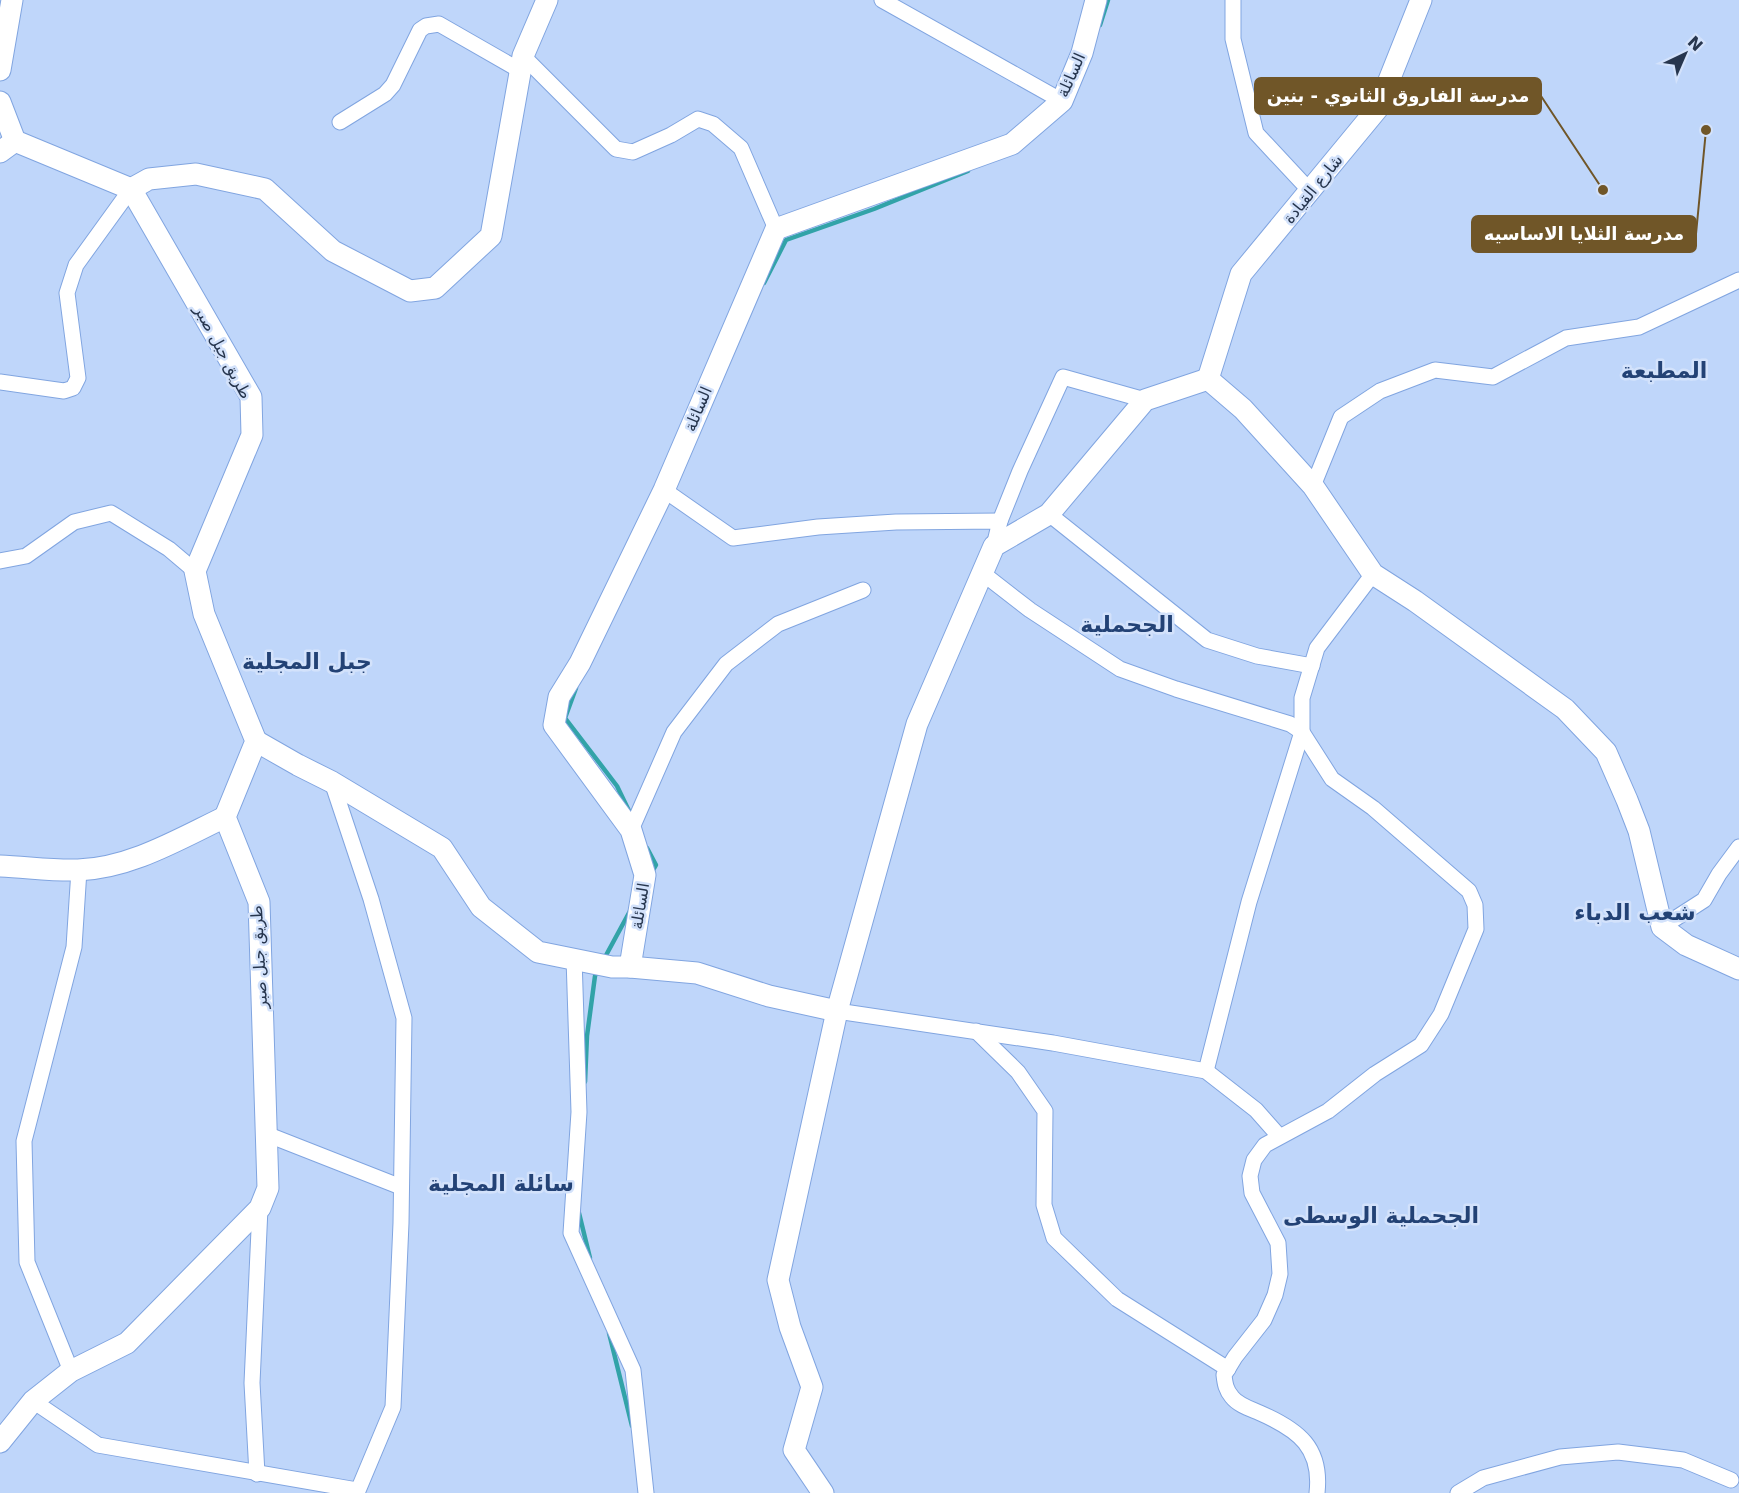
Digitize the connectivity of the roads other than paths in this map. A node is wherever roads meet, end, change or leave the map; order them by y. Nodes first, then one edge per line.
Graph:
1 (12, 0) edge
2 (547, 0) edge
3 (882, 0) edge
4 (1096, 0) edge
5 (1233, 0) edge
6 (1421, 0) edge
7 (522, 64) junction
8 (0, 70) edge
9 (1062, 101) junction
10 (0, 102) edge
11 (340, 122) dead end
12 (8, 147) edge
13 (131, 189) junction
14 (1311, 192) junction
15 (776, 230) junction
16 (1739, 280) edge
17 (1208, 379) junction
18 (0, 382) edge
19 (1145, 400) junction
20 (1314, 486) junction
21 (664, 490) junction
22 (1049, 514) junction
23 (1000, 521) junction
24 (994, 546) junction
25 (0, 561) edge
26 (195, 571) junction
27 (981, 572) junction
28 (1373, 574) junction
29 (863, 590) dead end
30 (1312, 666) junction
31 (1302, 732) junction
32 (256, 741) junction
33 (332, 782) junction
34 (225, 817) junction
35 (631, 830) junction
36 (1739, 847) edge
37 (0, 866) edge
38 (79, 870) junction
39 (1662, 927) junction
40 (574, 958) junction
41 (630, 967) junction
42 (1739, 969) edge
43 (837, 1011) junction
44 (976, 1031) junction
45 (1206, 1071) junction
46 (266, 1134) junction
47 (1279, 1136) junction
48 (401, 1187) junction
49 (260, 1208) junction
50 (1228, 1369) junction
51 (71, 1371) junction
52 (33, 1401) junction
53 (0, 1442) edge
54 (257, 1474) junction
55 (1735, 1477) edge
56 (357, 1491) edge
57 (646, 1493) edge
58 (822, 1493) edge
59 (1317, 1493) edge
60 (1458, 1493) edge
61 (1722, 1493) edge

1 - 8 street
2 - 7 street
3 - 9 street
4 - 9 street, السائلة
5 - 14 street
6 - 14 street, شارع القيادة
7 - 11 street
7 - 13 street
7 - 15 street
9 - 15 street, السائلة
10 - 12 street
12 - 13 street
13 - 18 street
13 - 26 street, طريق جبل صبر
14 - 17 street, شارع القيادة
15 - 21 street, السائلة
16 - 20 street
17 - 19 street
17 - 20 street
19 - 22 street
19 - 23 street
20 - 28 street
21 - 23 street
21 - 35 street, السائلة
22 - 24 street
22 - 30 street
23 - 24 street
24 - 27 street
25 - 26 street
26 - 32 street
27 - 31 street
27 - 43 street
28 - 30 street
28 - 39 street
29 - 35 street
30 - 31 street
31 - 45 street
31 - 47 street
32 - 33 street
32 - 34 street
33 - 40 street
33 - 48 street
34 - 38 street
34 - 46 street, طريق جبل صبر
35 - 41 street, السائلة
36 - 39 street
37 - 38 street
38 - 51 street
39 - 42 street
40 - 41 street
40 - 57 street
41 - 43 street
43 - 44 street
43 - 58 street
44 - 45 street
44 - 50 street
45 - 47 street
46 - 48 street
46 - 49 street, طريق جبل صبر
47 - 50 street
48 - 56 street
49 - 51 street, طريق جبل صبر
49 - 54 street
50 - 59 street
51 - 52 street, طريق جبل صبر
52 - 53 street, طريق جبل صبر
52 - 54 street
54 - 56 street
55 - 60 street
55 - 61 street

